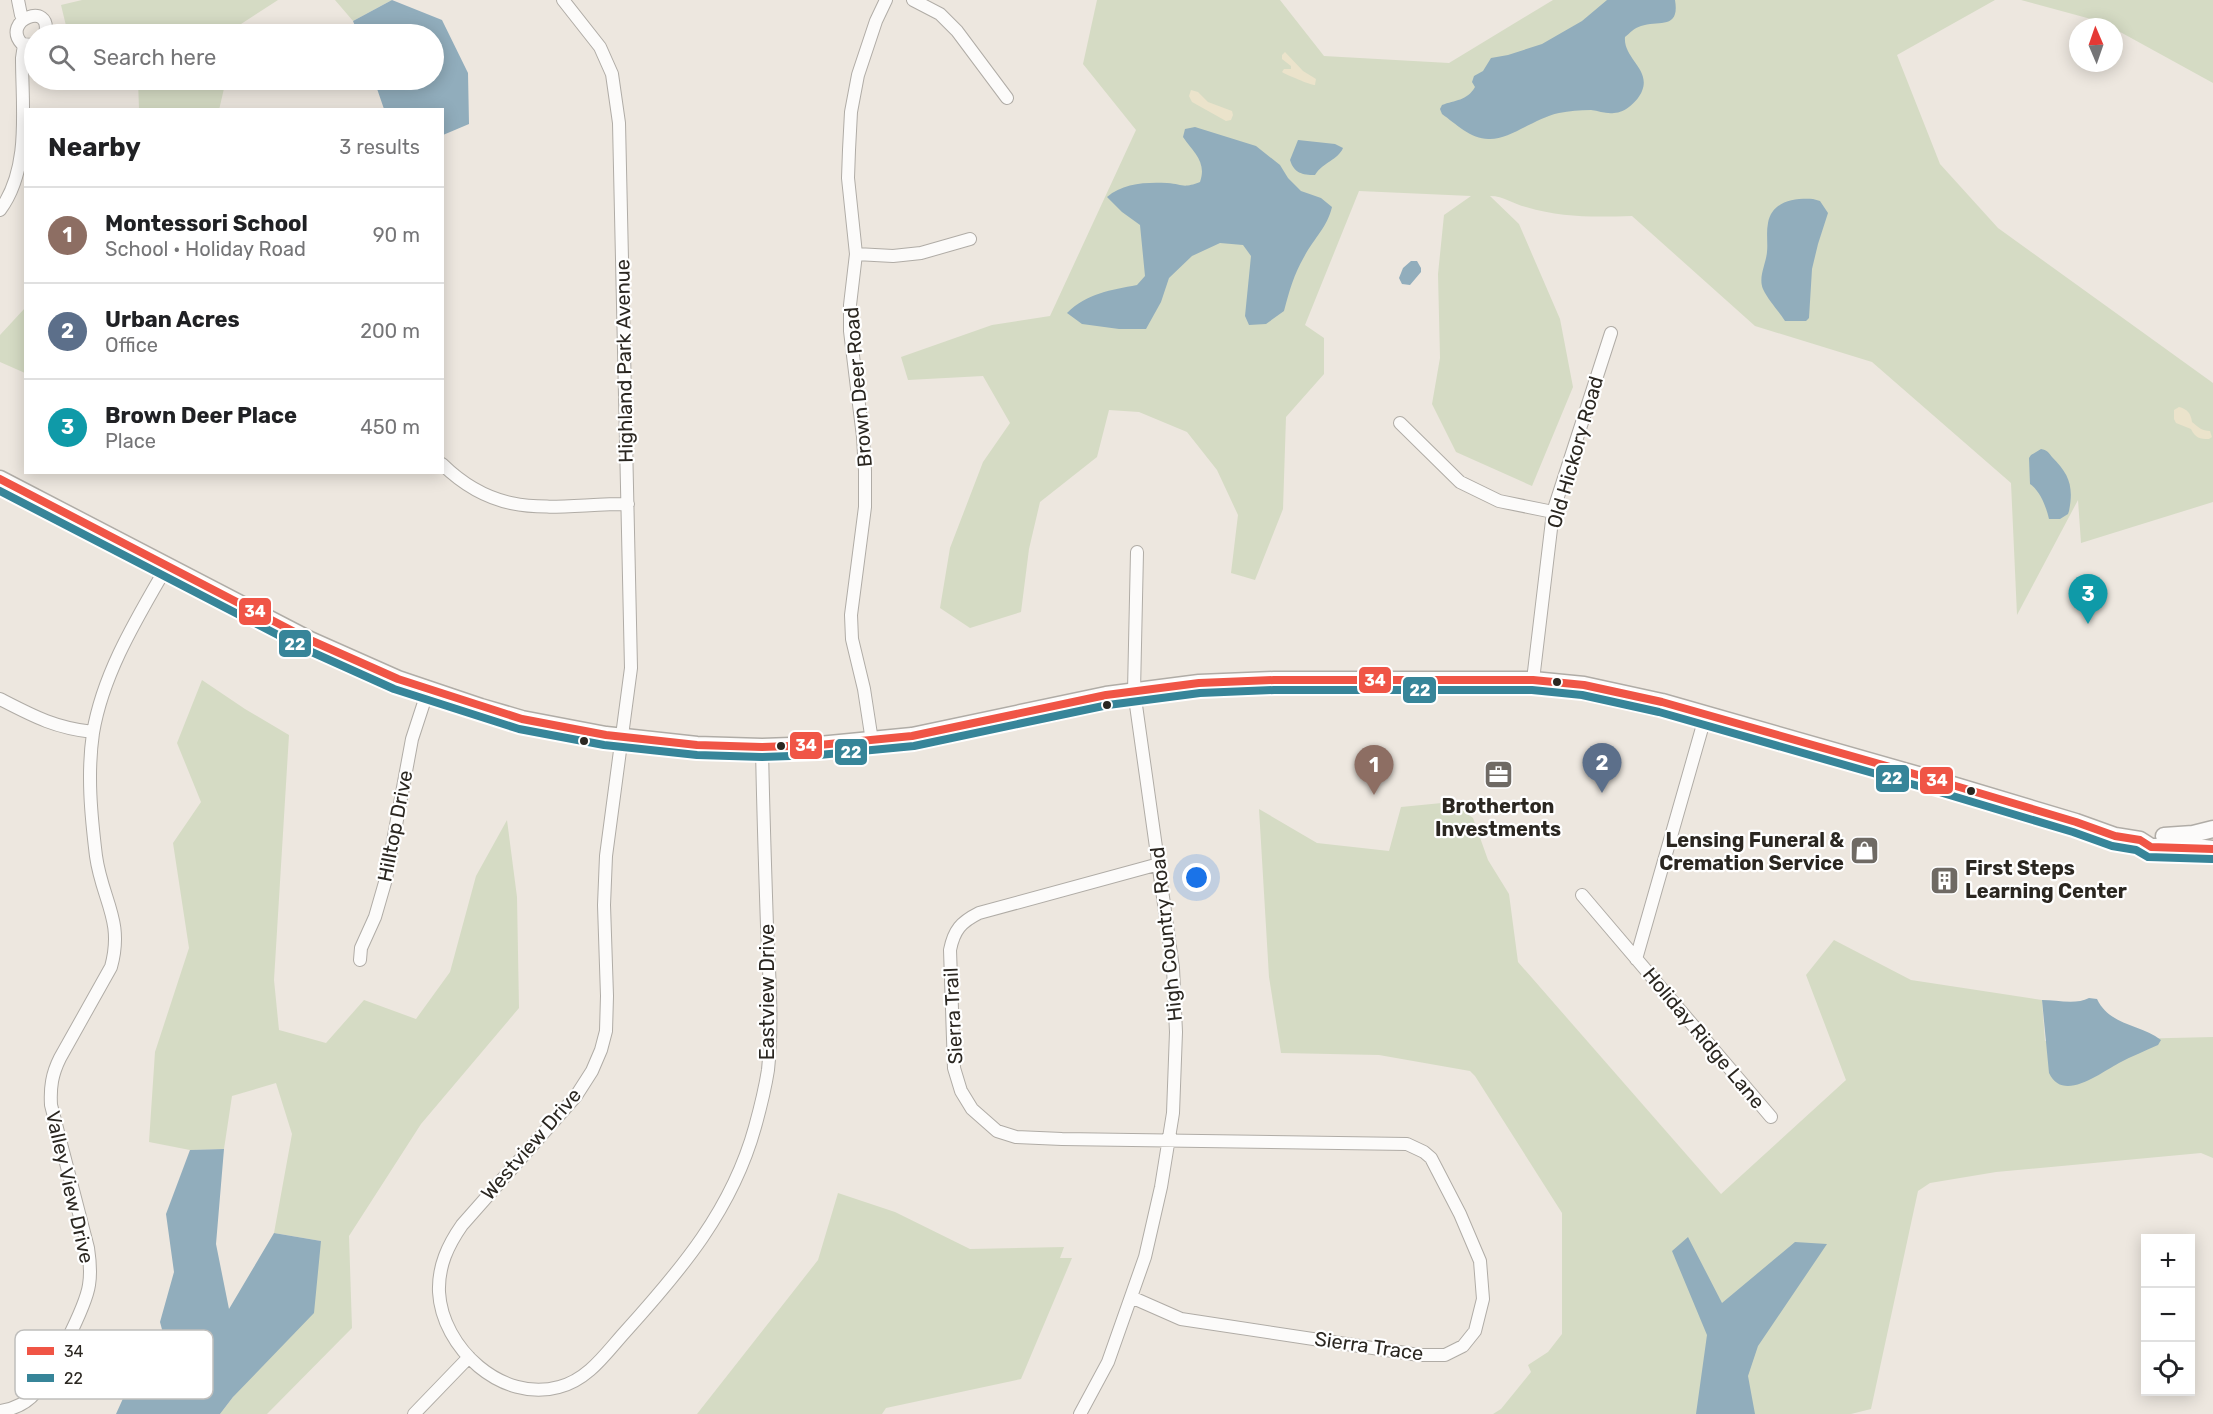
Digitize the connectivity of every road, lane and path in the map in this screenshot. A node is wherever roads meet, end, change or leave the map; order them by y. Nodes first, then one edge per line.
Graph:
1 (18, 0) edge
2 (563, 0) edge
3 (886, 0) edge
4 (913, 0) edge
5 (21, 15) junction
6 (46, 24) edge
7 (24, 43) edge
8 (24, 54) edge
9 (1006, 98) dead end
10 (0, 210) edge
11 (970, 239) dead end
12 (856, 254) junction
13 (1611, 333) dead end
14 (1400, 423) dead end
15 (444, 466) edge
16 (0, 478) edge
17 (628, 504) junction
18 (1553, 512) junction
19 (1137, 552) dead end
20 (167, 566) junction
21 (1533, 680) junction
22 (428, 690) junction
23 (1134, 691) junction
24 (0, 699) edge
25 (1706, 714) junction
26 (93, 732) junction
27 (622, 737) junction
28 (872, 741) junction
29 (762, 747) junction
30 (2213, 829) edge
31 (2140, 840) junction
32 (2213, 849) edge
33 (1159, 864) junction
34 (1582, 895) dead end
35 (1636, 958) junction
36 (360, 960) dead end
37 (1771, 1118) dead end
38 (1168, 1141) junction
39 (1131, 1298) junction
40 (71, 1330) edge
41 (469, 1357) junction
42 (28, 1399) edge
43 (0, 1411) edge
44 (414, 1414) edge
45 (1080, 1414) edge

1 - 5 street
2 - 17 street, Highland Park Avenue
3 - 12 street, Brown Deer Road
4 - 9 street
5 - 6 street
5 - 7 street
8 - 10 street
11 - 12 street
12 - 28 street, Brown Deer Road
13 - 18 street, Old Hickory Road
14 - 18 street
15 - 17 street
16 - 20 street
17 - 27 street, Highland Park Avenue
18 - 21 street, Old Hickory Road
19 - 23 street, High Country Road
20 - 22 street
20 - 26 street, Valley View Drive
21 - 23 street
21 - 25 street
22 - 27 street
22 - 36 street, Hilltop Drive
23 - 28 street
23 - 33 street, High Country Road
24 - 26 street
25 - 31 street
25 - 35 street, Holiday Ridge Lane
26 - 40 street, Valley View Drive
27 - 29 street
27 - 41 street, Westview Drive
28 - 29 street
29 - 41 street, Eastview Drive
30 - 31 street
31 - 32 street
33 - 38 street, High Country Road
33 - 38 street, Sierra Trail
34 - 35 street, Holiday Ridge Lane
35 - 37 street, Holiday Ridge Lane
38 - 39 street, High Country Road
38 - 39 street, Sierra Trace
39 - 45 street, High Country Road
41 - 44 street
42 - 43 street, Valley View Drive

